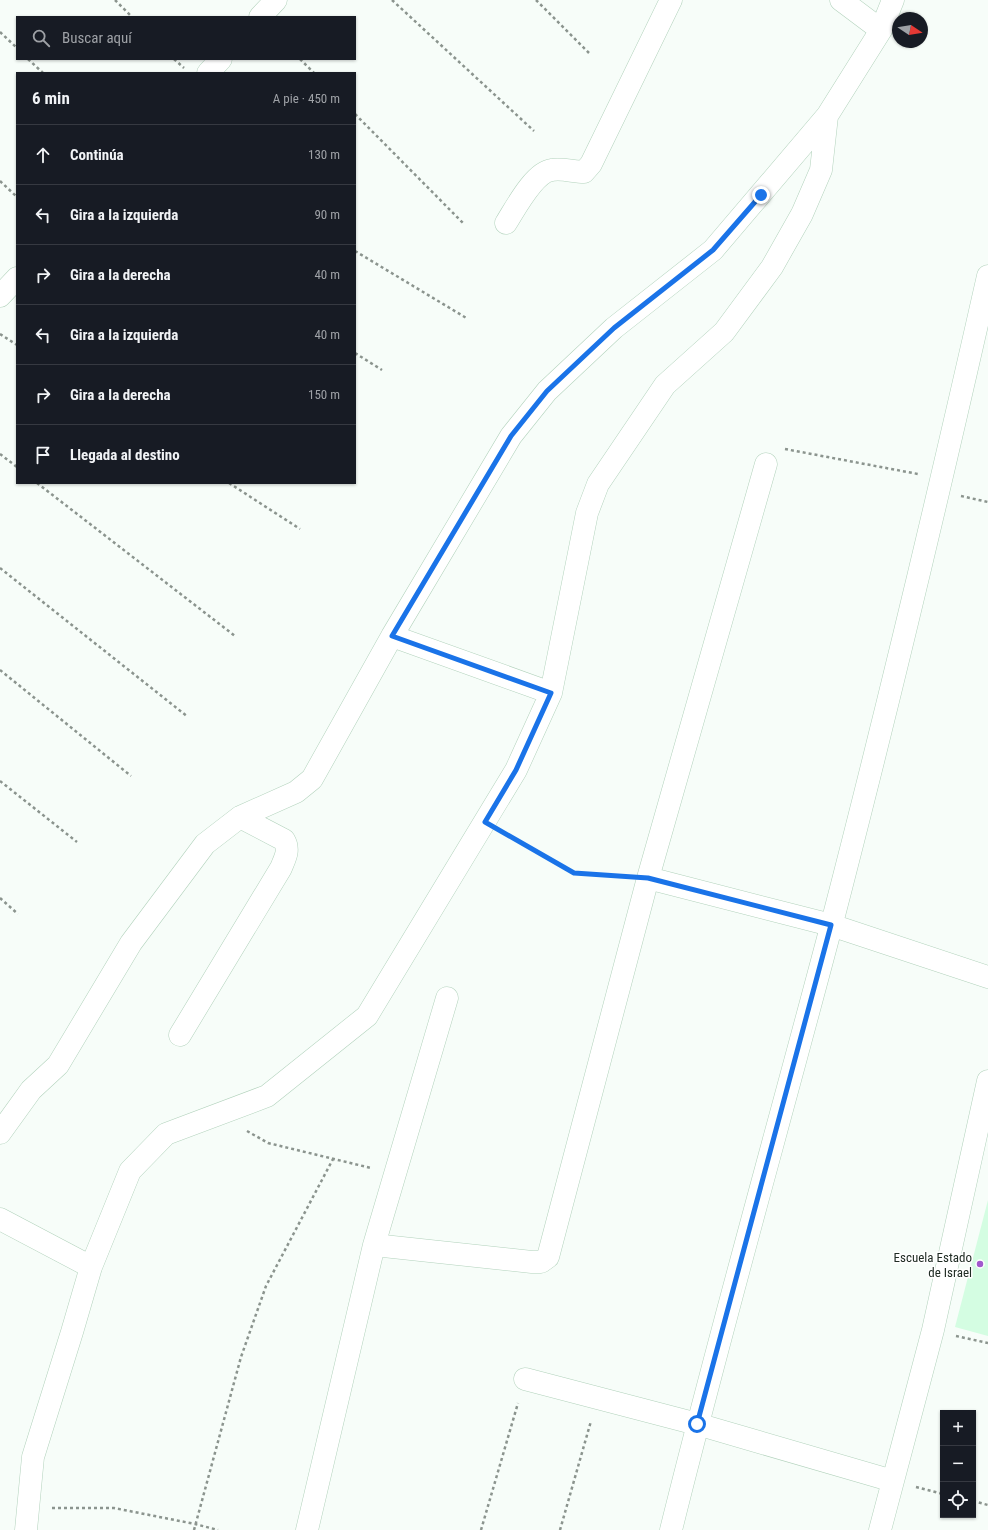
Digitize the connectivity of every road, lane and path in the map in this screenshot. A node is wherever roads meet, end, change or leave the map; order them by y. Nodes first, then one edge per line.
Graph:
1 (116, 0) edge
2 (276, 0) edge
3 (392, 0) edge
4 (536, 0) edge
5 (671, 0) edge
6 (841, 0) edge
7 (893, 0) edge
8 (131, 16) edge
9 (261, 16) edge
10 (881, 30) junction
11 (0, 32) edge
12 (16, 47) edge
13 (590, 53) dead end
14 (29, 60) edge
15 (175, 60) edge
16 (220, 60) edge
17 (301, 60) edge
18 (42, 72) edge
19 (187, 72) edge
20 (209, 72) edge
21 (313, 72) edge
22 (356, 115) edge
23 (827, 116) junction
24 (534, 131) dead end
25 (0, 182) edge
26 (16, 196) edge
27 (463, 223) dead end
28 (506, 223) dead end
29 (356, 252) edge
30 (988, 276) edge
31 (16, 279) edge
32 (0, 296) edge
33 (468, 319) dead end
34 (0, 334) edge
35 (16, 344) edge
36 (356, 354) edge
37 (382, 370) dead end
38 (0, 454) edge
39 (766, 464) joint
40 (16, 466) edge
41 (943, 479) junction
42 (39, 484) edge
43 (230, 484) edge
44 (300, 529) dead end
45 (0, 568) edge
46 (236, 636) dead end
47 (392, 636) junction
48 (0, 670) edge
49 (551, 693) junction
50 (188, 717) dead end
51 (131, 776) dead end
52 (0, 781) edge
53 (240, 817) junction
54 (485, 822) junction
55 (77, 842) dead end
56 (648, 878) junction
57 (0, 898) edge
58 (18, 914) dead end
59 (831, 925) junction
60 (988, 977) edge
61 (447, 998) dead end
62 (180, 1035) dead end
63 (988, 1081) edge
64 (31, 1090) junction
65 (0, 1104) edge
66 (218, 1114) junction
67 (0, 1133) edge
68 (333, 1159) junction
69 (395, 1174) junction
70 (0, 1219) edge
71 (374, 1244) junction
72 (91, 1267) junction
73 (933, 1330) junction
74 (988, 1343) edge
75 (525, 1379) joint
76 (597, 1398) junction
77 (697, 1424) junction
78 (893, 1481) junction
79 (976, 1502) edge
80 (988, 1505) edge
81 (28, 1508) junction
82 (195, 1524) junction
83 (26, 1530) edge
84 (194, 1530) edge
85 (218, 1530) edge
86 (307, 1530) edge
87 (481, 1530) edge
88 (560, 1530) edge
89 (671, 1530) edge
90 (880, 1530) edge

1 - 8 path
2 - 9 street
3 - 24 path
4 - 13 path
5 - 28 street
6 - 10 street
7 - 10 street
10 - 23 street
11 - 12 path
14 - 18 path
15 - 19 path
16 - 20 street
17 - 21 path
22 - 27 path
23 - 47 street
23 - 49 street
25 - 26 path
29 - 33 path
30 - 41 street
31 - 32 street
34 - 35 path
36 - 37 path
38 - 40 path
39 - 41 path
39 - 56 street
41 - 59 street
42 - 46 path
43 - 44 path
45 - 50 path
47 - 49 street
47 - 53 street
48 - 51 path
49 - 54 street
52 - 55 path
53 - 62 street
53 - 64 street
54 - 56 path
54 - 66 street
56 - 59 street
56 - 71 street
57 - 58 path
59 - 60 street
59 - 77 street
61 - 69 street
63 - 73 street
64 - 65 street
64 - 67 street
66 - 68 path
66 - 72 street
68 - 69 path
68 - 82 path
69 - 71 street
70 - 72 street
71 - 86 street
72 - 81 street
73 - 74 path
73 - 78 street
75 - 76 street
75 - 87 path
76 - 77 street
76 - 88 path
77 - 78 street
77 - 89 street
78 - 90 street
79 - 80 path
81 - 82 path
81 - 83 street
82 - 84 path
82 - 85 path

